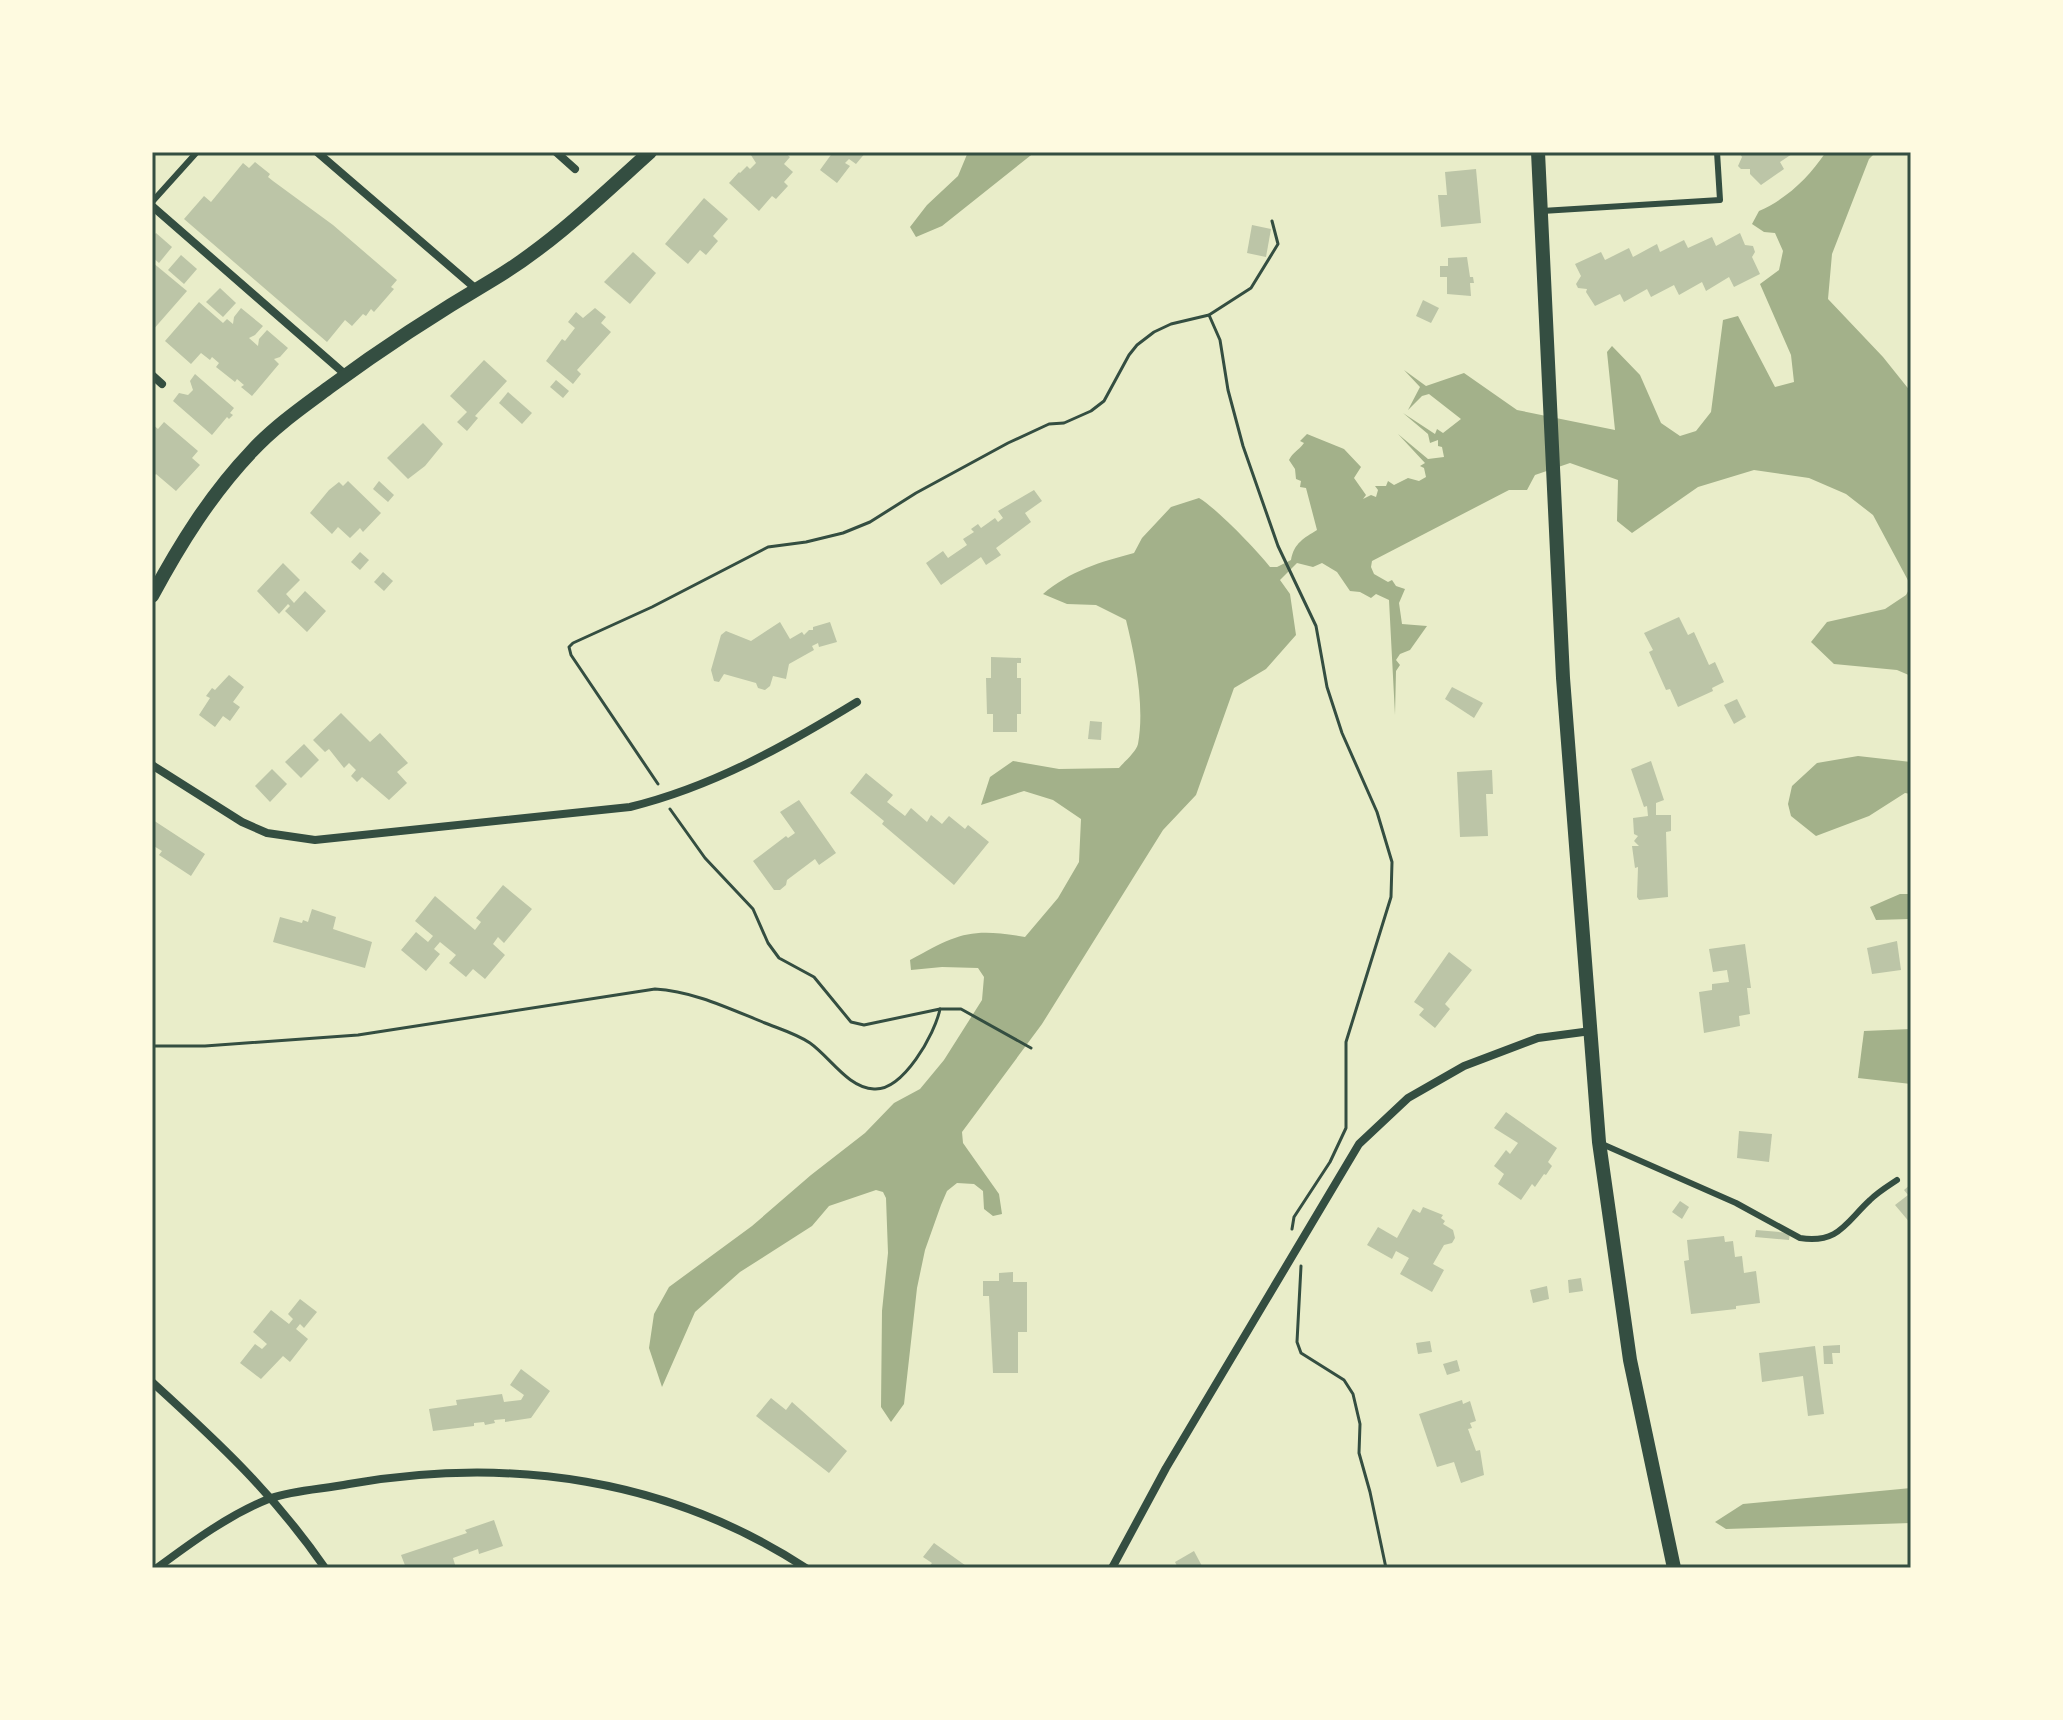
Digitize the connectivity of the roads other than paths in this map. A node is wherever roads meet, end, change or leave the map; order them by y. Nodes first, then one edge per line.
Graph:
1 (197, 152) edge
2 (317, 152) edge
3 (556, 152) edge
4 (650, 152) edge
5 (1538, 152) edge
6 (1717, 152) edge
7 (575, 169) dead end
8 (152, 204) edge
9 (1542, 211) junction
10 (475, 288) junction
11 (152, 375) edge
12 (346, 375) junction
13 (162, 384) dead end
14 (152, 596) edge
15 (857, 702) dead end
16 (152, 765) edge
17 (1592, 1031) junction
18 (1599, 1142) junction
19 (1897, 1180) dead end
20 (152, 1382) edge
21 (273, 1498) junction
22 (157, 1568) edge
23 (325, 1568) edge
24 (806, 1568) edge
25 (1112, 1568) edge
26 (1674, 1568) edge

1 - 8 lane
2 - 10 street
3 - 7 street
4 - 10 street
5 - 9 street
6 - 9 lane
8 - 12 street
9 - 17 street
10 - 12 street
11 - 13 street
12 - 14 street
15 - 16 street
17 - 18 street
17 - 25 street
18 - 19 lane
18 - 26 street
20 - 21 street
21 - 22 street
21 - 23 street
21 - 24 street

